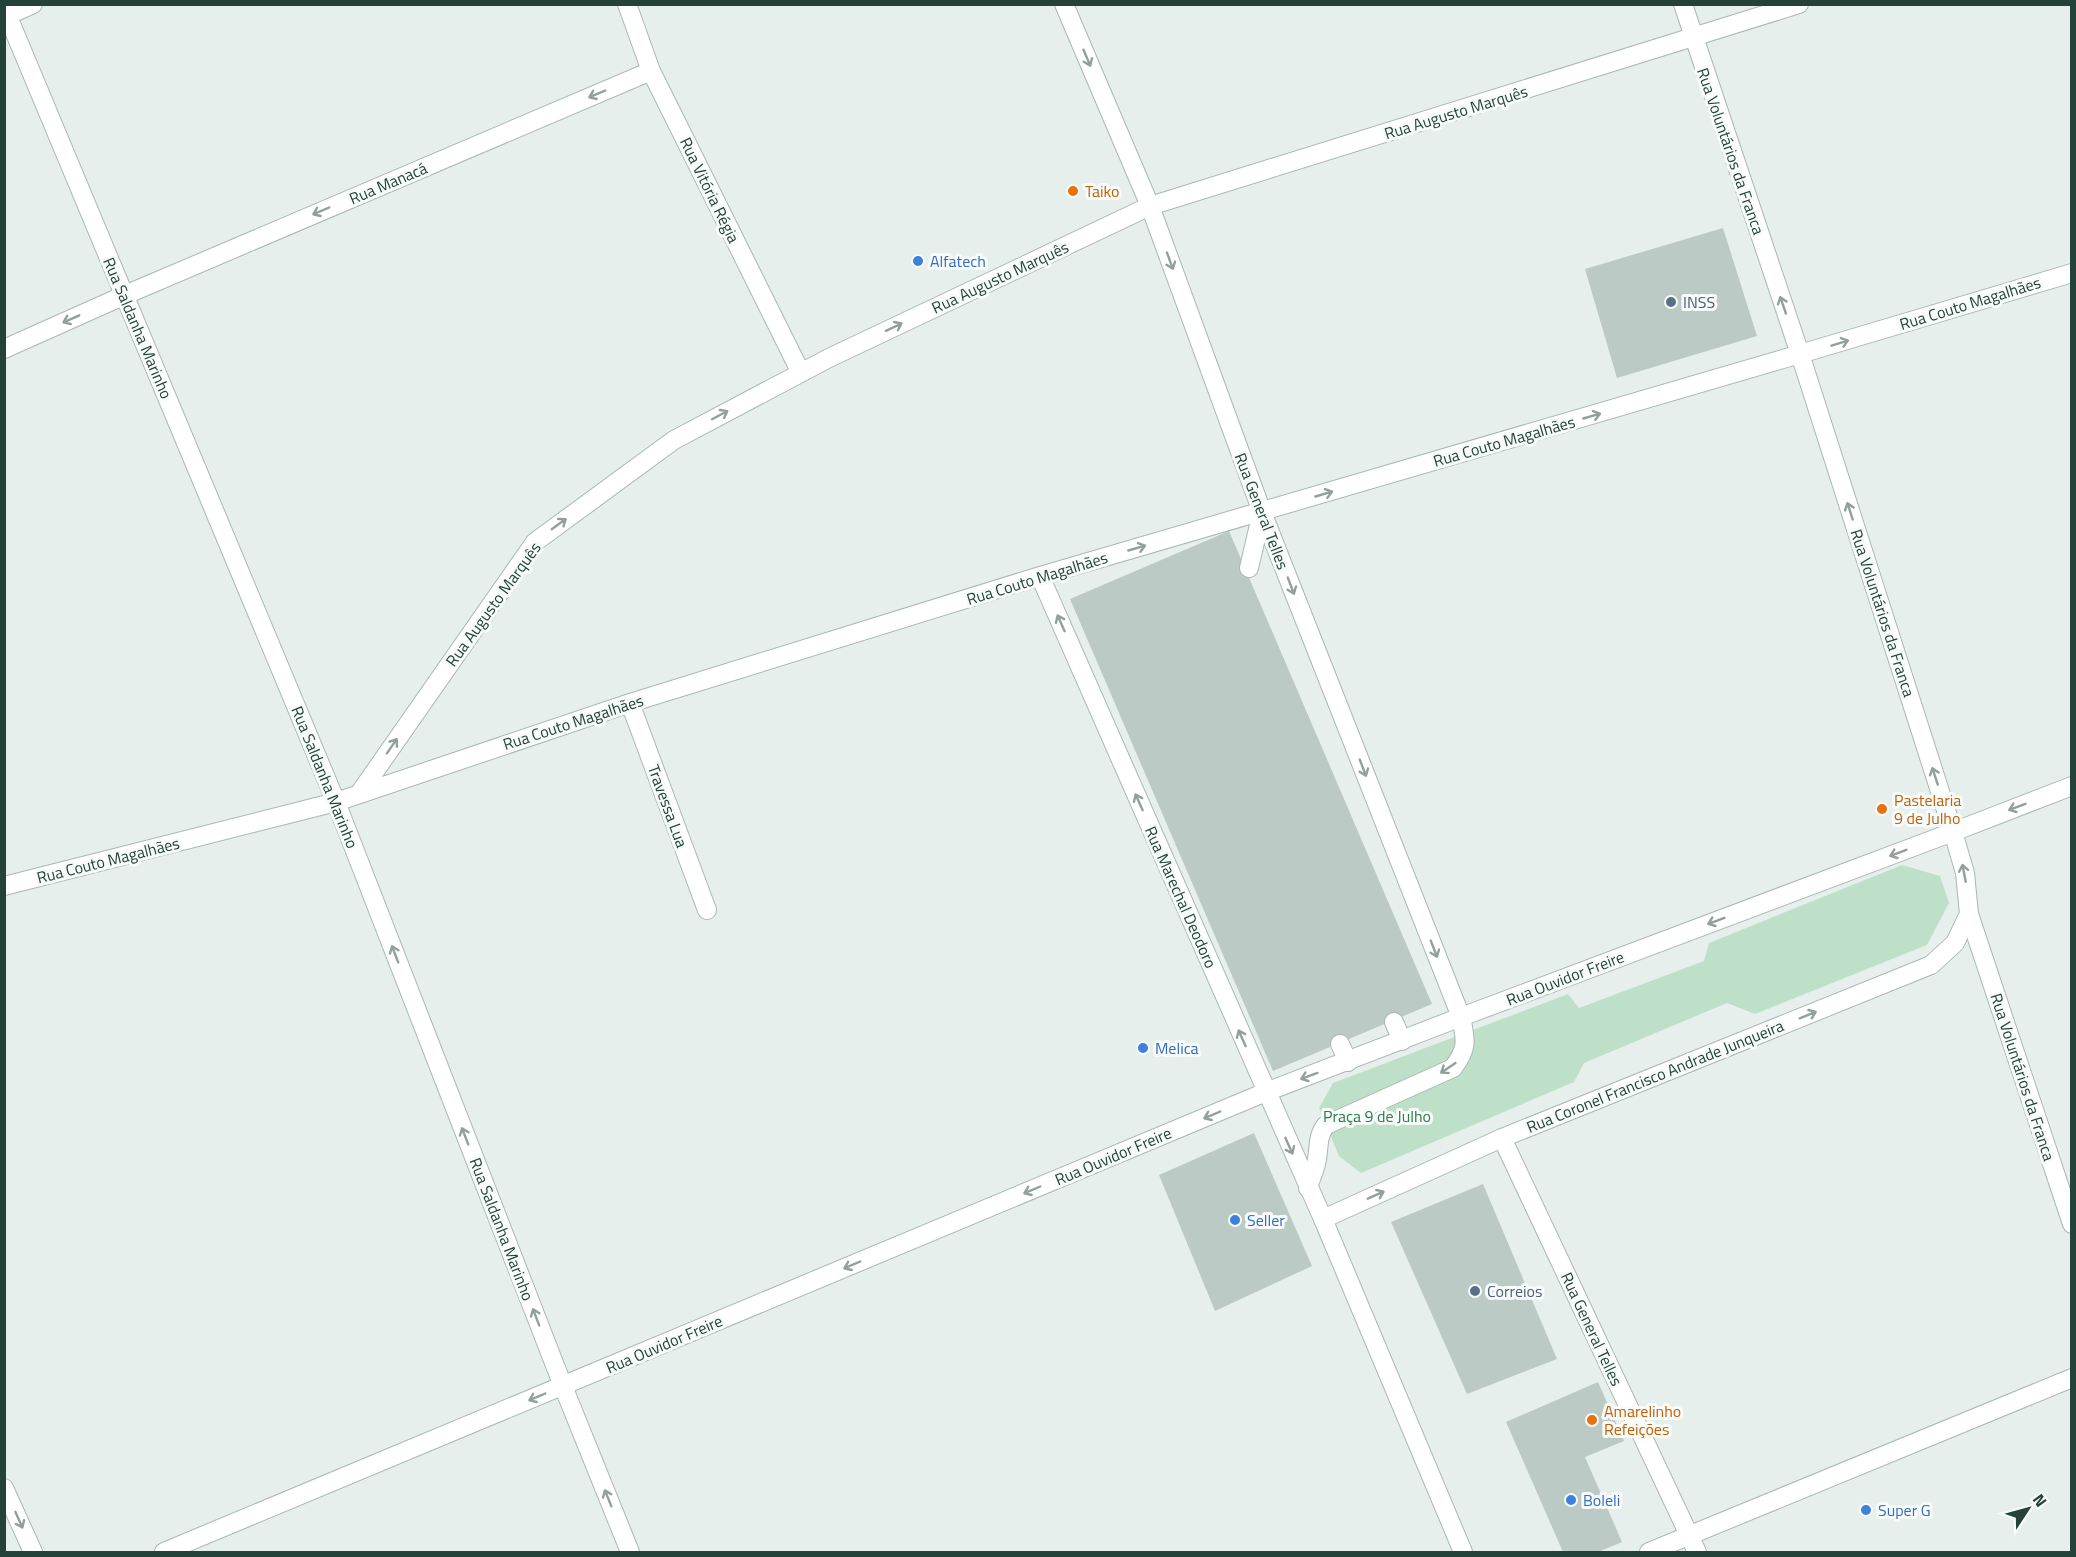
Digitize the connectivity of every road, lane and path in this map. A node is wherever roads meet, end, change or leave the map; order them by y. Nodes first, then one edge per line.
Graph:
1 (33, 4) edge
2 (627, 4) edge
3 (1064, 4) edge
4 (1683, 4) edge
5 (1799, 4) edge
6 (6, 13) edge
7 (1693, 39) junction
8 (651, 71) junction
9 (1150, 206) junction
10 (2072, 273) edge
11 (124, 295) junction
12 (4, 349) edge
13 (1800, 354) junction
14 (801, 373) junction
15 (1262, 512) junction
16 (1249, 568) dead end
17 (1040, 576) junction
18 (630, 703) junction
19 (2072, 786) edge
20 (359, 794) junction
21 (336, 802) junction
22 (1953, 832) junction
23 (4, 886) edge
24 (707, 909) dead end
25 (1969, 914) junction
26 (1461, 1017) junction
27 (1394, 1022) dead end
28 (1402, 1041) junction
29 (1340, 1044) dead end
30 (1348, 1062) junction
31 (1266, 1092) junction
32 (1502, 1138) junction
33 (1308, 1188) junction
34 (1323, 1219) junction
35 (2072, 1224) edge
36 (2072, 1378) edge
37 (563, 1386) junction
38 (4, 1488) edge
39 (1693, 1545) edge
40 (33, 1552) edge
41 (164, 1552) edge
42 (630, 1552) edge
43 (1463, 1552) edge
44 (1649, 1552) edge

1 - 6 street
2 - 8 street, Rua Vitória Régia
3 -> 9 street, Rua General Telles
4 - 7 street, Rua Voluntários da Franca
5 - 7 street, Rua Augusto Marquês
6 - 11 street, Rua Saldanha Marinho
7 - 9 street, Rua Augusto Marquês
13 -> 7 street, Rua Voluntários da Franca
8 -> 11 street, Rua Manacá
8 - 14 street, Rua Vitória Régia
14 -> 9 street, Rua Augusto Marquês
9 -> 15 street, Rua General Telles
13 -> 10 street, Rua Couto Magalhães
11 -> 12 street, Rua Manacá
11 - 21 street, Rua Saldanha Marinho
15 -> 13 street, Rua Couto Magalhães
22 -> 13 street, Rua Voluntários da Franca
20 -> 14 street, Rua Augusto Marquês
15 - 16 street
17 -> 15 street, Rua Couto Magalhães
15 -> 26 street, Rua General Telles
17 - 18 street, Rua Couto Magalhães
31 -> 17 street, Rua Marechal Deodoro
18 - 20 street, Rua Couto Magalhães
18 - 24 street, Travessa Lua
19 -> 22 street, Rua Ouvidor Freire
20 - 21 street, Rua Couto Magalhães
21 - 23 street, Rua Couto Magalhães
37 -> 21 street, Rua Saldanha Marinho
25 -> 22 street, Rua Voluntários da Franca
22 -> 26 street, Rua Ouvidor Freire
32 -> 25 street, Rua Coronel Francisco Andrade Junqueira
25 - 35 street, Rua Voluntários da Franca
26 - 28 street, Rua Ouvidor Freire
26 -> 33 street, Rua General Telles
27 - 28 street
28 - 30 street, Rua Ouvidor Freire
29 - 30 street
30 -> 31 street, Rua Ouvidor Freire
31 -> 33 street, Rua Marechal Deodoro
31 -> 37 street, Rua Ouvidor Freire
34 -> 32 street, Rua Coronel Francisco Andrade Junqueira
32 - 39 street, Rua General Telles
33 - 34 street, Rua Marechal Deodoro
34 - 43 street, Rua Marechal Deodoro
36 - 39 street
37 -> 41 street, Rua Ouvidor Freire
42 -> 37 street, Rua Saldanha Marinho
38 -> 40 street
39 - 44 street

